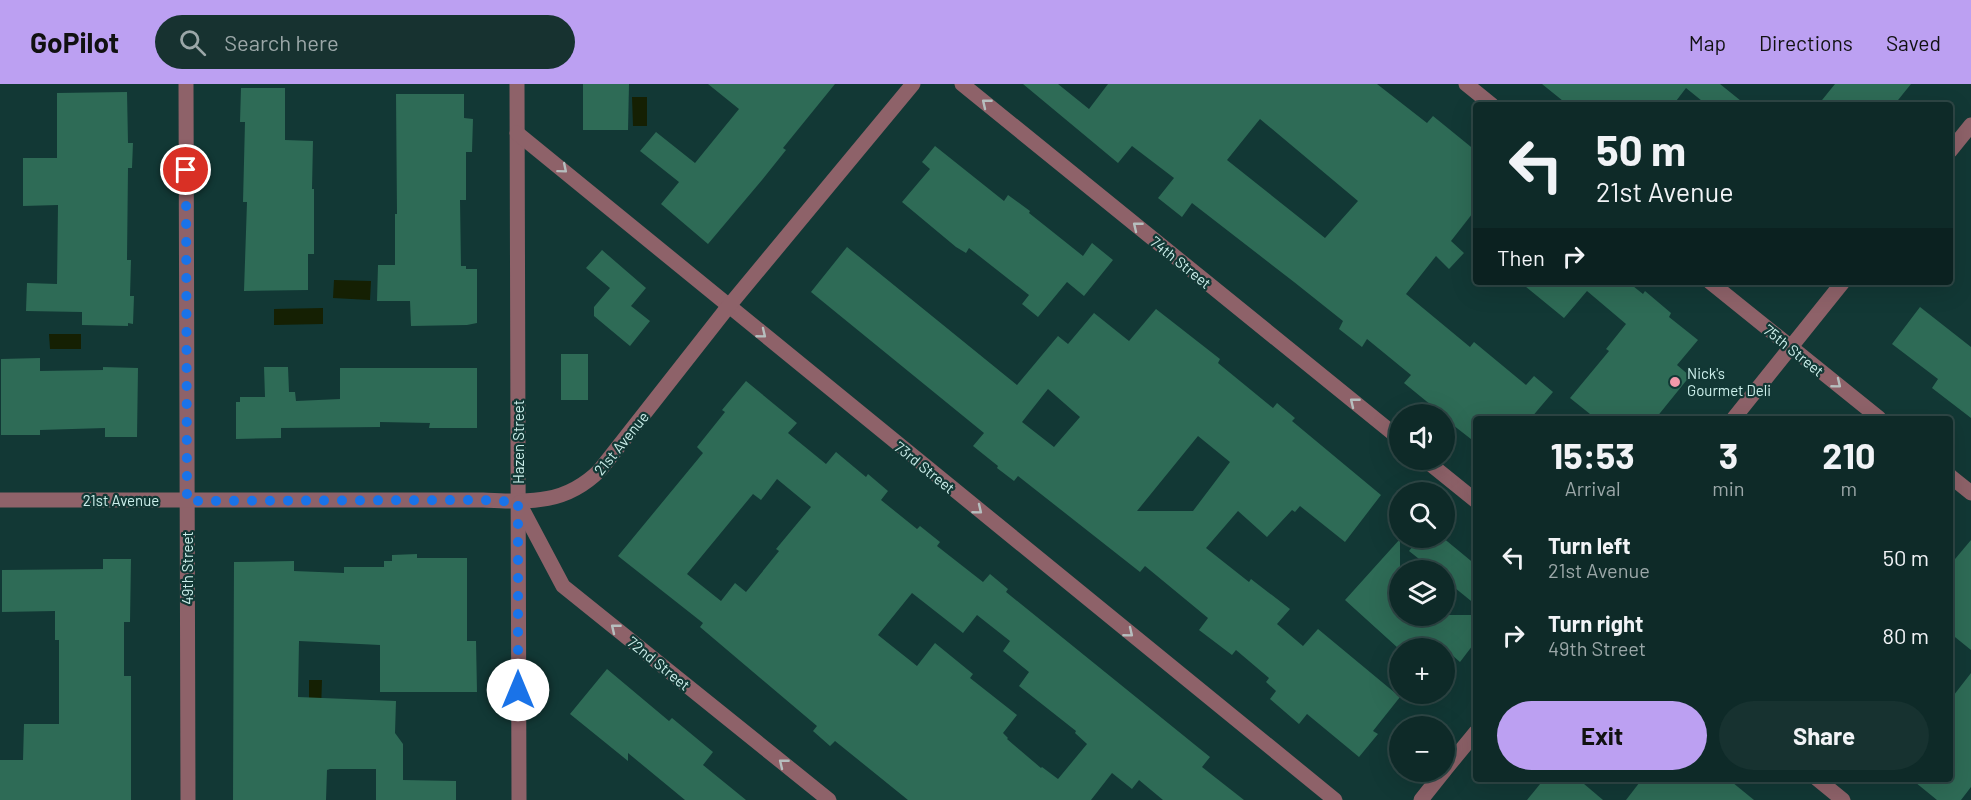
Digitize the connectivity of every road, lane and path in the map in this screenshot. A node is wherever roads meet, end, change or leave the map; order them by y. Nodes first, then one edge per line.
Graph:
1 (186, 84) edge
2 (517, 84) edge
3 (913, 84) edge
4 (962, 84) edge
5 (1466, 84) edge
6 (1488, 102) edge
7 (1971, 125) edge
8 (517, 133) junction
9 (1953, 147) edge
10 (1714, 285) edge
11 (1841, 285) edge
12 (728, 307) junction
13 (1791, 347) junction
14 (1736, 416) edge
15 (1877, 416) edge
16 (1389, 430) edge
17 (1438, 470) edge
18 (1953, 478) edge
19 (1971, 493) edge
20 (1473, 499) edge
21 (0, 500) edge
22 (187, 501) junction
23 (518, 502) junction
24 (1473, 736) edge
25 (1455, 758) edge
26 (1435, 782) edge
27 (1821, 782) edge
28 (188, 800) edge
29 (519, 800) edge
30 (829, 800) edge
31 (1335, 800) edge
32 (1420, 800) edge
33 (1843, 800) edge

1 - 22 street, 49th Street
2 - 8 street, Hazen Street
3 - 12 street, 21st Avenue
16 -> 4 street, 74th Street
5 - 6 street
7 - 9 street
8 -> 12 street, 73rd Street
8 - 23 street, Hazen Street
10 - 13 street, 75th Street
11 - 13 street
12 - 23 street, 21st Avenue
12 -> 31 street, 73rd Street
13 - 14 street
13 -> 15 street, 75th Street
17 - 20 street
18 - 19 street
21 - 22 street, 21st Avenue
22 - 23 street, 21st Avenue
22 - 28 street, 49th Street
23 - 29 street, Hazen Street
30 -> 23 street, 72nd Street
24 - 25 street
26 - 32 street
27 - 33 street

